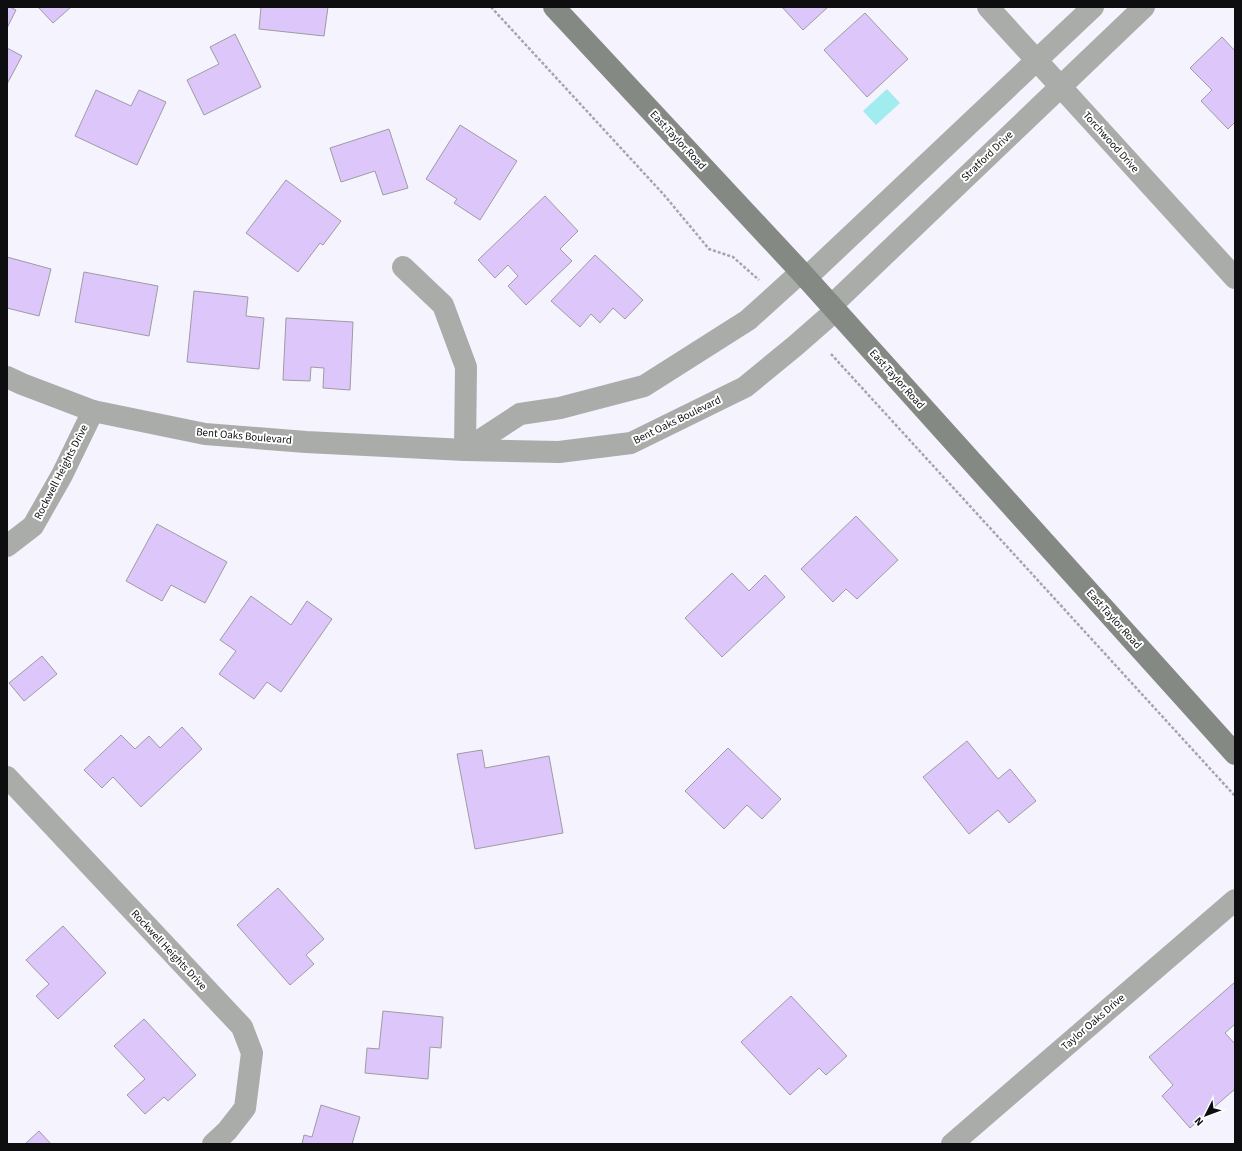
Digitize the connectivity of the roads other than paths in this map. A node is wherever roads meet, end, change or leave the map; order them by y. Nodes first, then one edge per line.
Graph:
1 (554, 7) edge
2 (988, 7) edge
3 (1093, 7) edge
4 (1144, 7) edge
5 (1037, 60) junction
6 (1060, 86) junction
7 (403, 267) dead end
8 (803, 275) junction
9 (1235, 278) edge
10 (833, 308) junction
11 (7, 377) edge
12 (93, 411) junction
13 (465, 450) junction
14 (7, 546) edge
15 (1235, 754) edge
16 (7, 777) edge
17 (1235, 900) edge
18 (213, 1144) edge
19 (952, 1144) edge

1 - 8 main road, East Taylor Road
2 - 5 street, Torchwood Drive
3 - 5 street
4 - 6 street, Stratford Drive
5 - 6 street, Torchwood Drive
5 - 8 street
6 - 9 street, Torchwood Drive
6 - 10 street, Stratford Drive
7 - 13 street
8 - 10 main road, East Taylor Road
8 - 13 street
10 - 13 street, Bent Oaks Boulevard
10 - 15 main road, East Taylor Road
11 - 12 street, Bent Oaks Boulevard
12 - 13 street, Bent Oaks Boulevard
12 - 14 street, Rockwell Heights Drive
16 - 18 street, Rockwell Heights Drive
17 - 19 street, Taylor Oaks Drive

